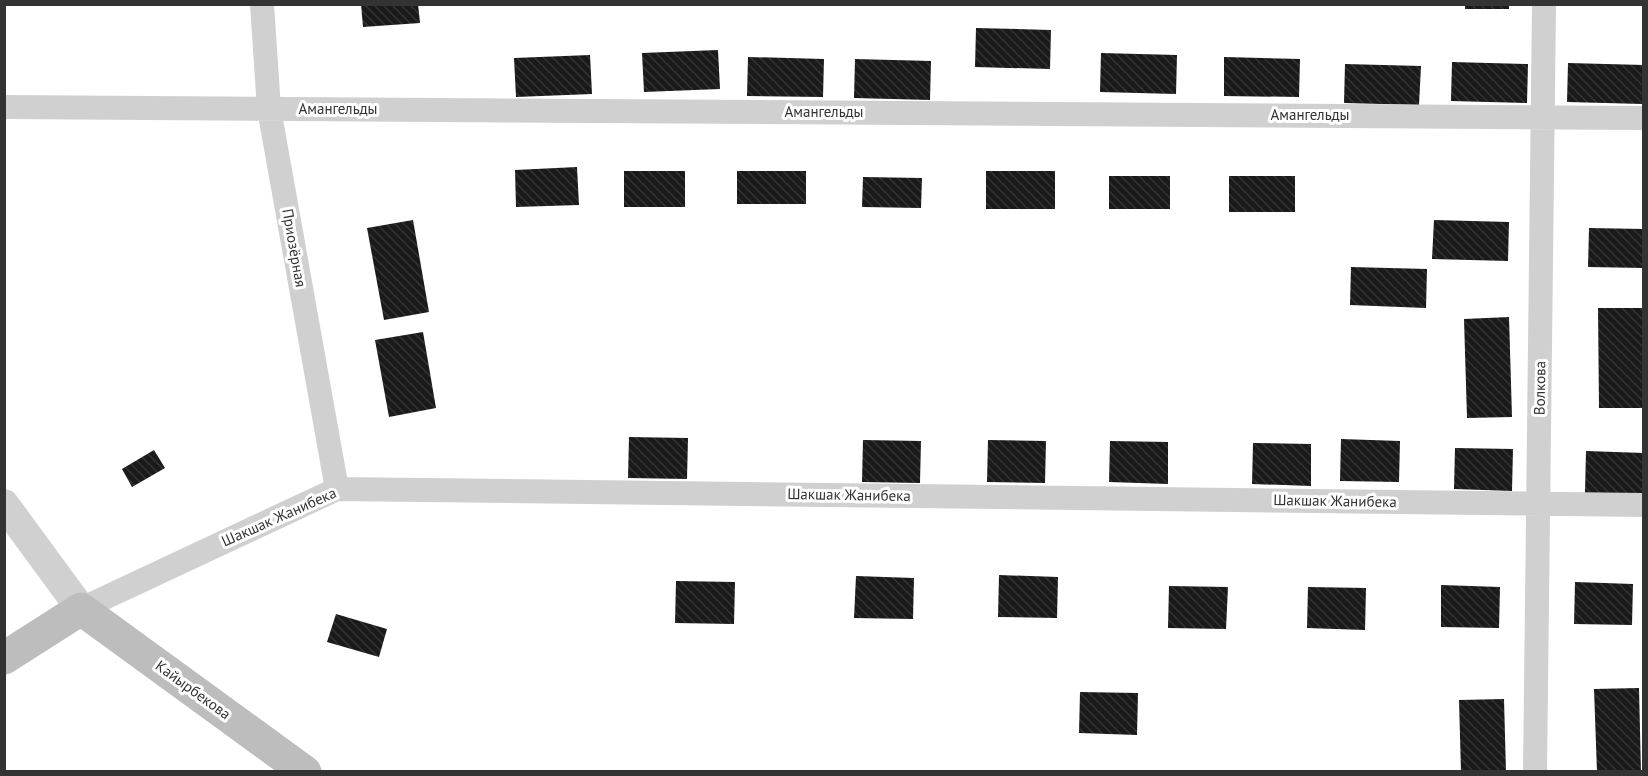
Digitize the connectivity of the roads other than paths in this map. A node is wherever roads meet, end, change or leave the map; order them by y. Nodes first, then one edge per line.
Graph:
1 (262, 4) edge
2 (1544, 4) edge
3 (4, 107) edge
4 (269, 109) junction
5 (1543, 116) junction
6 (1644, 118) edge
7 (338, 489) junction
8 (4, 504) edge
9 (1538, 504) junction
10 (1644, 505) edge
11 (81, 609) junction
12 (4, 658) edge
13 (305, 771) edge
14 (1535, 771) edge

1 - 4 street, Приозёрная
2 - 5 street, Волкова
3 - 4 street, Амангельды
4 - 5 street, Амангельды
4 - 7 street, Приозёрная
5 - 6 street, Амангельды
5 - 9 street, Волкова
7 - 9 street, Шакшак Жанибека
7 - 11 street, Шакшак Жанибека
8 - 11 street
9 - 10 street, Шакшак Жанибека
9 - 14 street, Волкова
11 - 12 main road
11 - 13 main road, Кайырбекова

